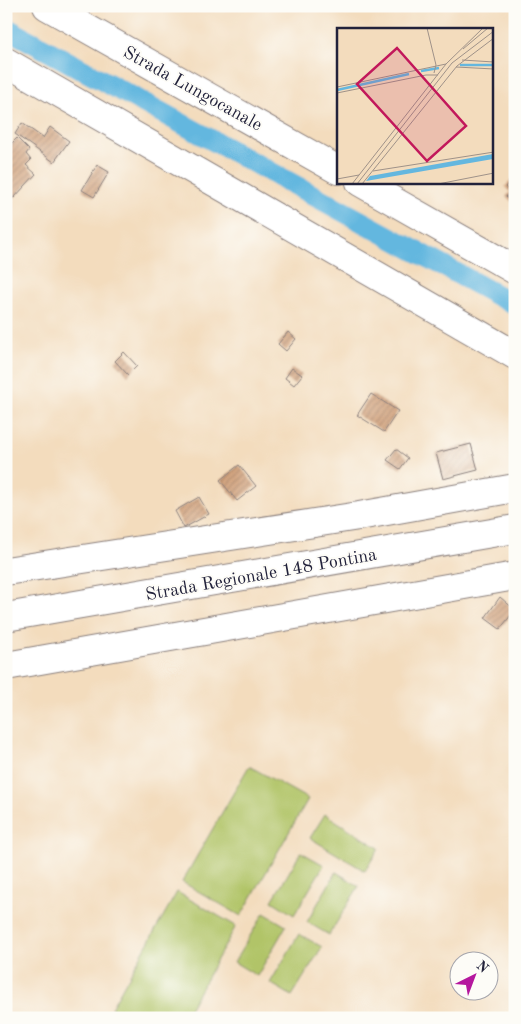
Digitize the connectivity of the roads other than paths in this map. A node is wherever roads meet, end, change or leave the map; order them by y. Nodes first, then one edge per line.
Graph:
1 (47, 6) edge
2 (6, 62) edge
3 (337, 169) edge
4 (364, 184) edge
5 (515, 270) edge
6 (515, 355) edge
7 (515, 488) edge
8 (515, 529) edge
9 (6, 571) edge
10 (515, 576) edge
11 (6, 618) edge
12 (6, 666) edge

1 - 3 street, Strada Lungocanale
2 - 6 street
4 - 5 street
7 - 9 street
8 - 11 street, Strada Regionale 148 Pontina
10 - 12 street

